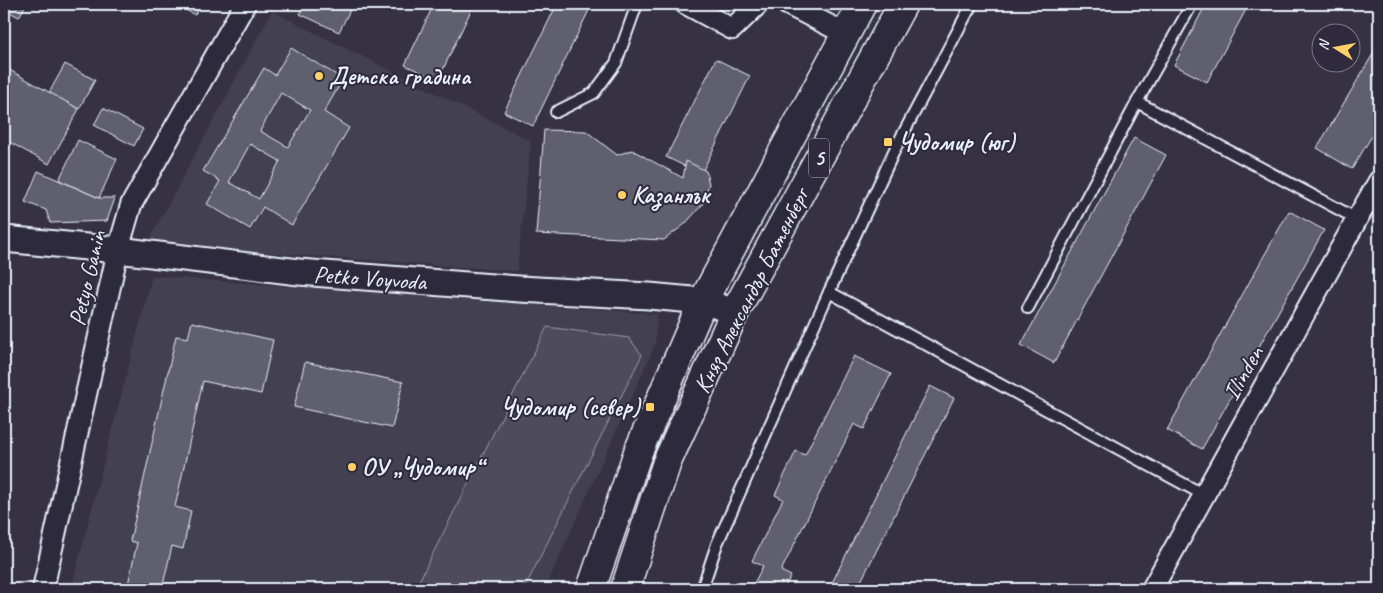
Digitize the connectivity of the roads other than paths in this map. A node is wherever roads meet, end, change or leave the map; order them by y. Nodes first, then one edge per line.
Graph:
1 (245, 4) edge
2 (637, 4) edge
3 (686, 4) edge
4 (758, 4) edge
5 (787, 4) edge
6 (862, 4) edge
7 (903, 4) edge
8 (972, 4) edge
9 (1192, 4) edge
10 (846, 34) junction
11 (1137, 102) junction
12 (556, 112) dead end
13 (1379, 181) edge
14 (1357, 219) junction
15 (4, 239) edge
16 (118, 250) junction
17 (829, 292) junction
18 (703, 301) junction
19 (1028, 308) dead end
20 (735, 312) junction
21 (1204, 495) junction
22 (43, 589) edge
23 (591, 589) edge
24 (625, 589) edge
25 (702, 589) edge
26 (1152, 589) edge

1 - 16 street, Petyo Ganin
2 - 12 lane
3 - 4 street
5 - 10 street
6 - 10 main road, Княз Александър Батенберг / 5
7 - 20 main road, Княз Александър Батенберг / 5
8 - 17 lane
9 - 11 lane
10 - 18 main road, Княз Александър Батенберг / 5
11 - 14 lane
11 - 19 lane
13 - 14 street, Ilinden
14 - 21 street, Ilinden
15 - 16 street, Petko Voyvoda
16 - 18 street, Petko Voyvoda
16 - 22 street, Petyo Ganin
17 - 21 lane
17 - 25 lane
18 - 20 street, Petko Voyvoda
18 - 23 main road, Княз Александър Батенберг / 5
20 - 24 main road, Княз Александър Батенберг / 5
21 - 26 street, Ilinden

